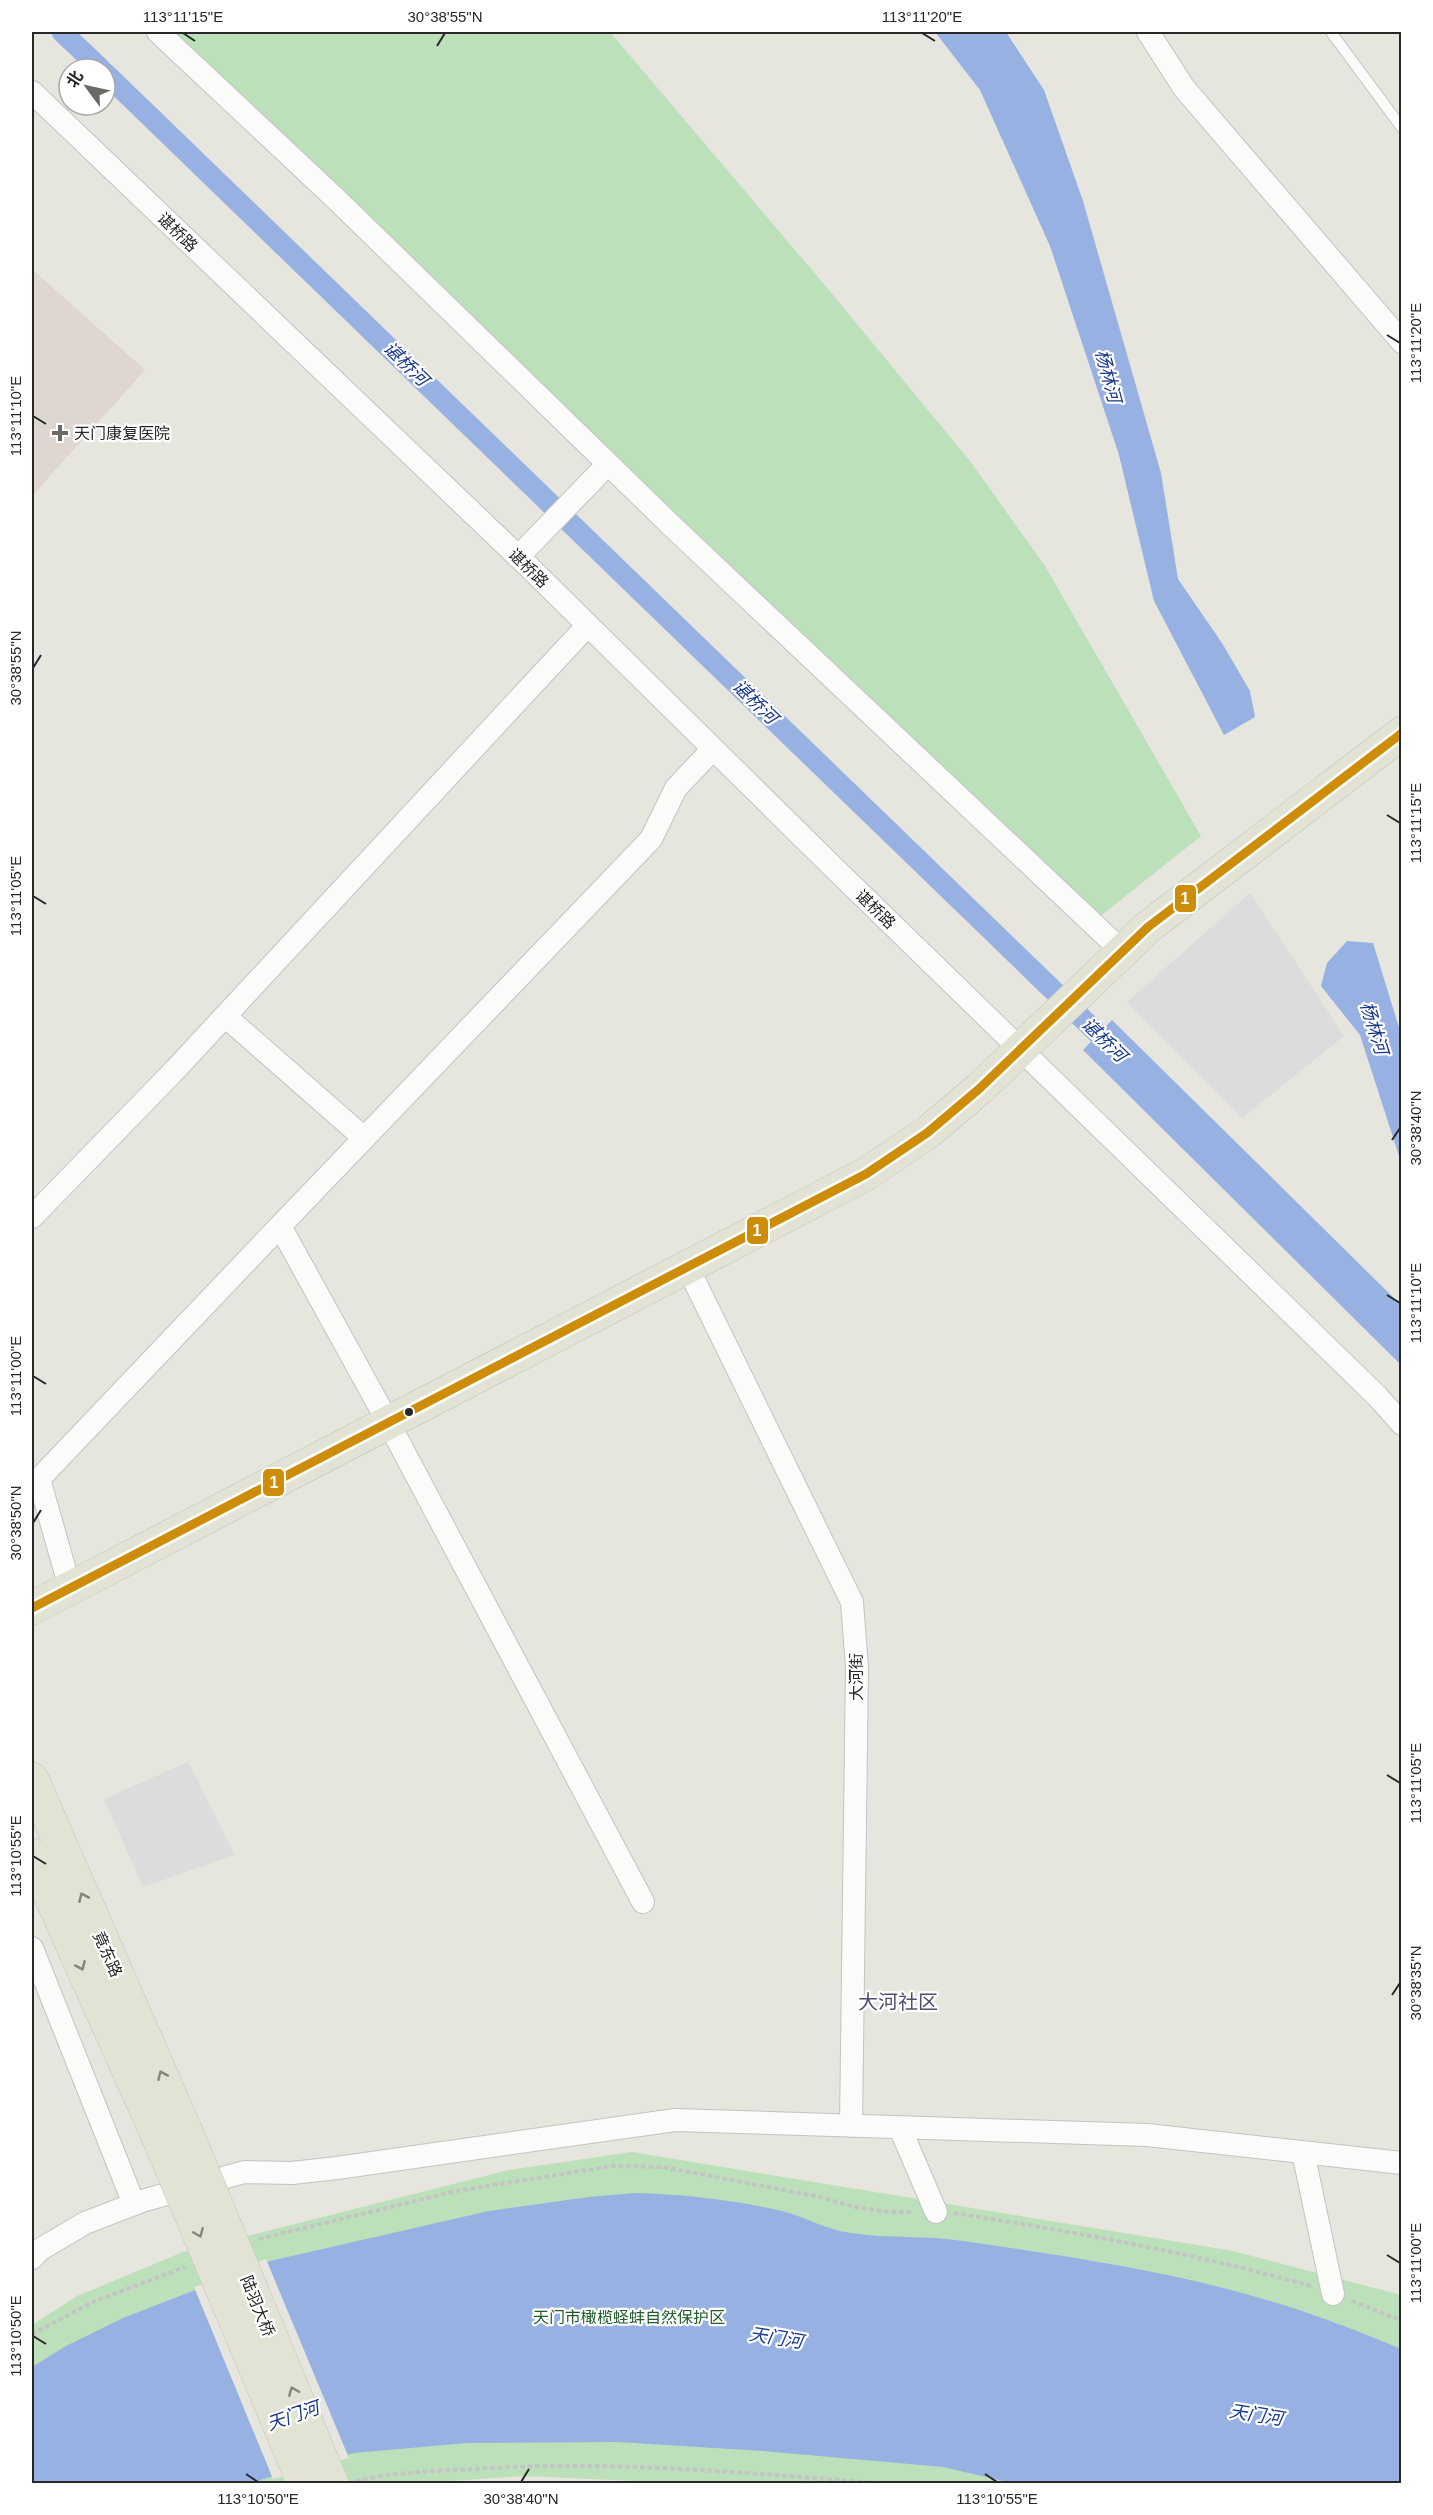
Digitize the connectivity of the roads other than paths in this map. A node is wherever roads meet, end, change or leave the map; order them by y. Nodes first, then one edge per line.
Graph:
1 (158, 32) edge
2 (1148, 32) edge
3 (1331, 32) edge
4 (32, 95) edge
5 (1401, 128) edge
6 (1401, 342) edge
7 (608, 464) junction
8 (518, 557) junction
9 (588, 625) junction
10 (1401, 733) edge
11 (713, 749) junction
12 (1114, 958) junction
13 (225, 1016) junction
14 (1021, 1049) junction
15 (364, 1138) junction
16 (32, 1217) edge
17 (280, 1226) junction
18 (687, 1266) junction
19 (388, 1422) junction
20 (1401, 1424) edge
21 (35, 1478) edge
22 (70, 1588) junction
23 (32, 1608) edge
24 (32, 1779) edge
25 (32, 1855) edge
26 (643, 1902) dead end
27 (32, 1948) edge
28 (851, 2126) junction
29 (900, 2128) junction
30 (173, 2135) junction
31 (1303, 2152) junction
32 (1401, 2163) edge
33 (134, 2204) junction
34 (936, 2212) road end
35 (32, 2258) edge
36 (1333, 2294) road end
37 (342, 2483) edge
38 (304, 2484) edge

1 - 7 street
2 - 6 street
3 - 5 lane
4 - 8 street, 谌桥路
7 - 8 street
7 - 12 street
8 - 9 street, 谌桥路
9 - 11 street, 谌桥路
9 - 13 street
10 - 12 main road
11 - 14 street, 谌桥路
11 - 15 street
12 - 14 main road
13 - 15 street
13 - 16 street
14 - 18 main road
14 - 20 street, 谌桥路
15 - 17 street
17 - 19 street
17 - 21 street
18 - 19 main road
18 - 28 street, 大河街
19 - 22 main road
19 - 26 street
21 - 22 street
22 - 23 main road
30 -> 24 main road, 竟东路
25 -> 30 main road, 竟东路
27 - 33 street
28 - 29 street
28 - 33 street
29 - 31 street
29 - 34 street
37 -> 30 main road, 陆羽大桥, bridge
30 -> 38 main road, 陆羽大桥, bridge
31 - 32 street
31 - 36 street
33 - 35 street

